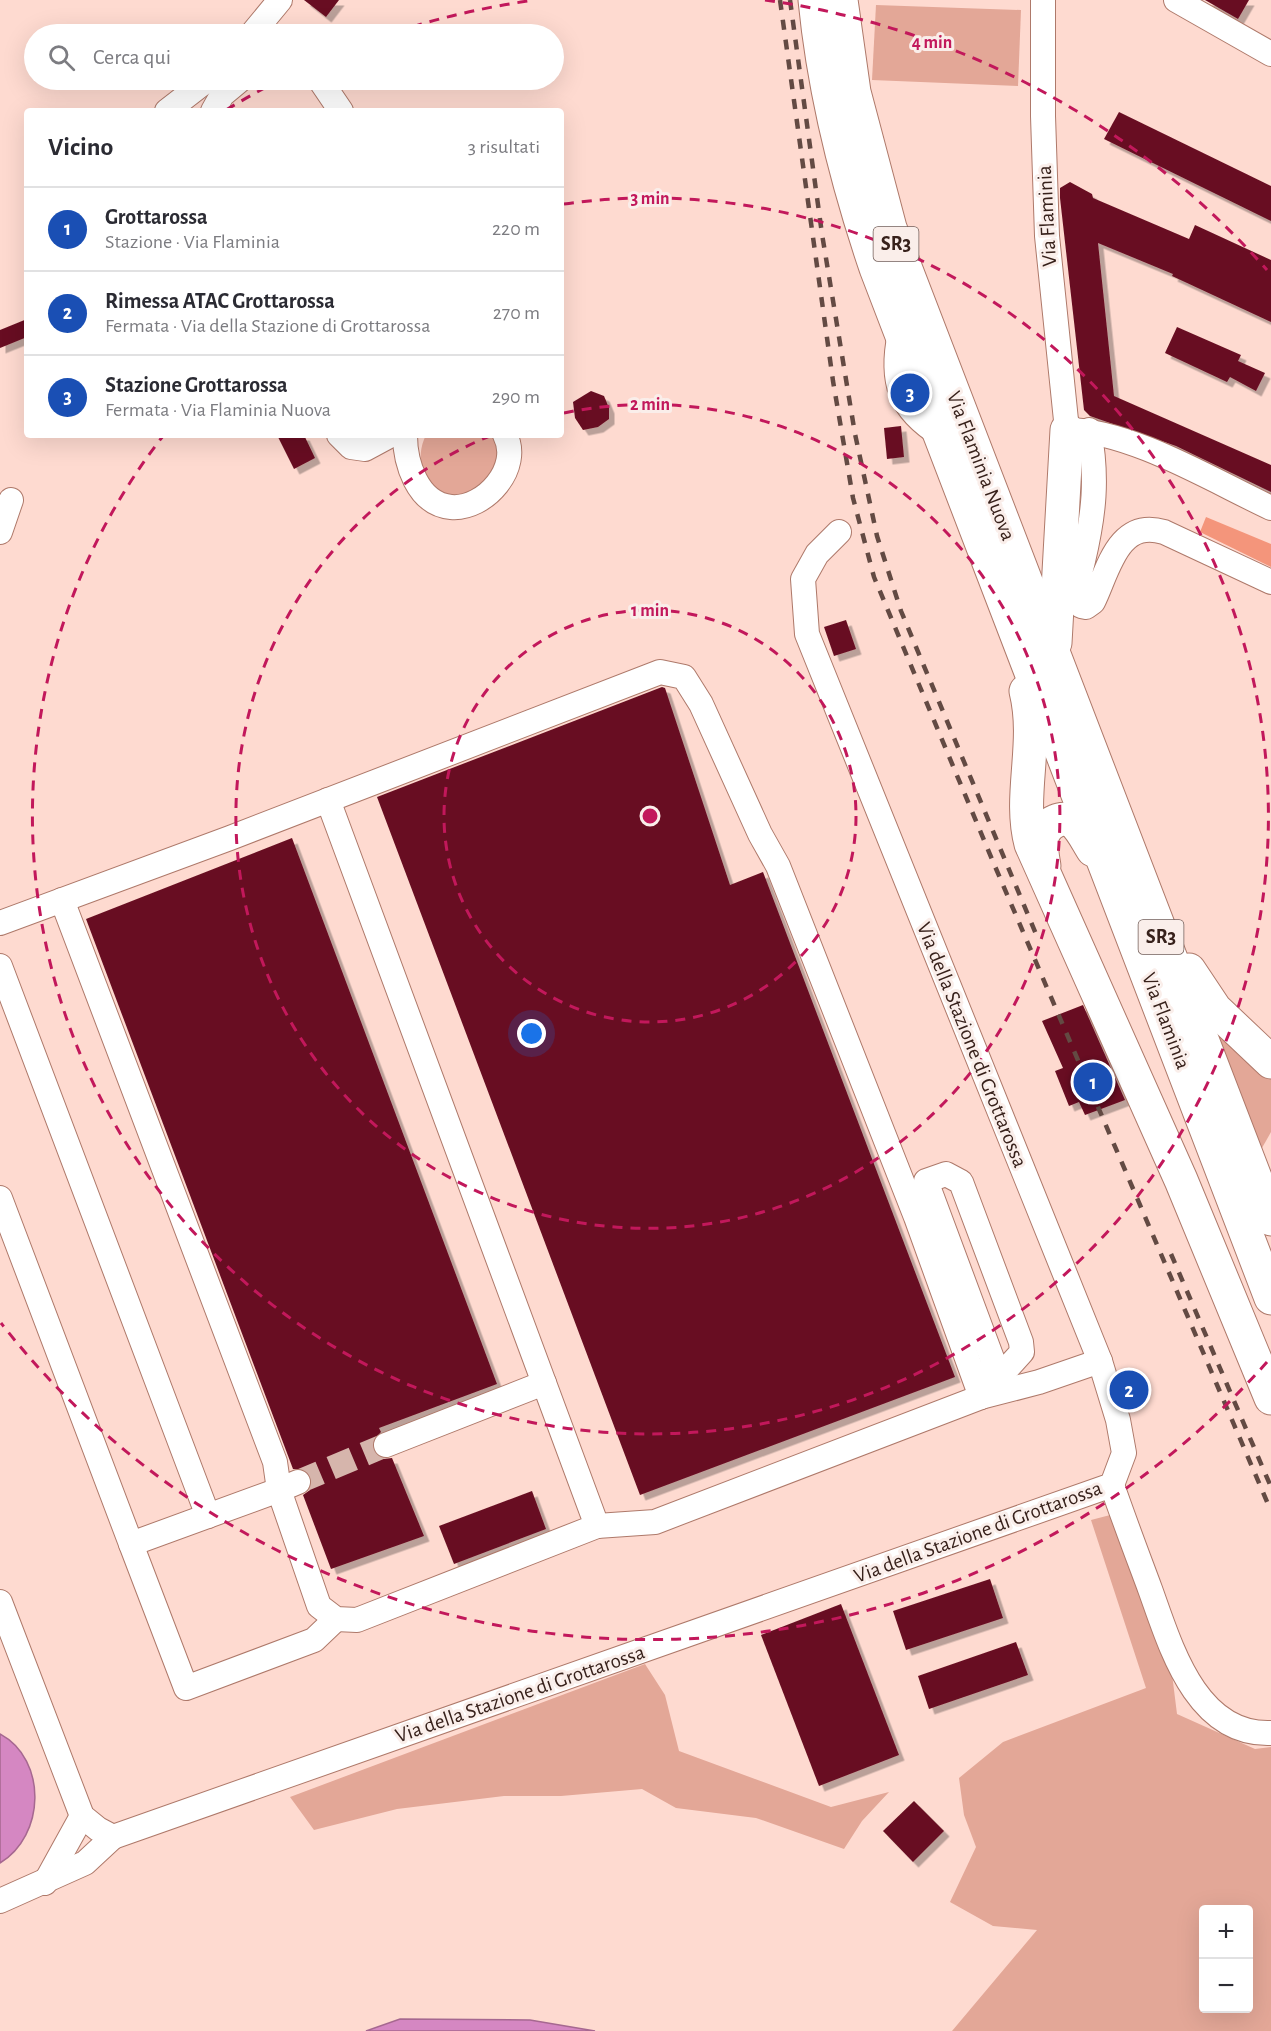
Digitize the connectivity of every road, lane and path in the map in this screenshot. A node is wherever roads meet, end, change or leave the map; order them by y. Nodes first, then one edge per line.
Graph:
1 (280, 0) edge
2 (815, 0) edge
3 (841, 0) edge
4 (1043, 0) edge
5 (1176, 0) edge
6 (260, 24) edge
7 (1271, 54) edge
8 (194, 90) edge
9 (228, 90) edge
10 (327, 90) edge
11 (171, 108) edge
12 (215, 108) edge
13 (339, 108) edge
14 (1078, 430) junction
15 (342, 438) edge
16 (385, 438) edge
17 (405, 438) edge
18 (507, 438) edge
19 (11, 500) dead end
20 (1271, 508) edge
21 (0, 532) edge
22 (839, 532) dead end
23 (1271, 582) edge
24 (1009, 610) junction
25 (1055, 654) junction
26 (328, 800) junction
27 (1045, 874) junction
28 (1124, 878) junction
29 (62, 900) junction
30 (0, 922) edge
31 (0, 966) edge
32 (1271, 1062) edge
33 (1271, 1155) edge
34 (0, 1198) edge
35 (1271, 1199) edge
36 (1271, 1219) edge
37 (1271, 1298) edge
38 (1100, 1361) junction
39 (544, 1383) junction
40 (981, 1397) junction
41 (1271, 1398) edge
42 (386, 1445) tunnel mouth
43 (1112, 1485) junction
44 (289, 1486) junction
45 (208, 1516) junction
46 (597, 1526) junction
47 (131, 1544) junction
48 (0, 1602) edge
49 (336, 1619) junction
50 (1271, 1733) edge
51 (82, 1816) junction
52 (113, 1837) junction
53 (45, 1883) junction
54 (0, 1901) edge

1 - 6 street
2 - 24 highway, Via Flaminia Nuova / SR3
3 - 25 highway, Via Flaminia Nuova / SR3
4 - 14 street, Via Flaminia
5 - 7 street
8 - 11 street
9 - 12 street
10 - 13 street
14 - 20 street
14 - 23 street, Via Flaminia
14 - 25 highway
15 - 16 street
17 - 18 street
19 - 21 street
22 - 38 street, Via della Stazione di Grottarossa
24 - 27 highway
24 - 28 highway, Via Flaminia / SR3
25 - 28 highway, Via Flaminia / SR3
26 - 29 street
26 - 39 street
26 - 40 street
27 - 28 highway
27 - 41 highway
28 - 32 highway
28 - 36 highway, Via Flaminia / SR3
28 - 37 highway, Via Flaminia / SR3
29 - 30 street
29 - 44 street
31 - 45 street
33 - 35 highway
34 - 47 street
38 - 40 street
38 - 43 street, Via della Stazione di Grottarossa
39 - 42 street
39 - 46 street
40 - 40 street
40 - 46 street
43 - 50 street
43 - 52 street, Via della Stazione di Grottarossa
44 - 45 street
44 - 49 street
45 - 47 street
46 - 49 street
47 - 49 street
48 - 51 street
51 - 52 street
51 - 53 street
52 - 53 street
53 - 54 street

